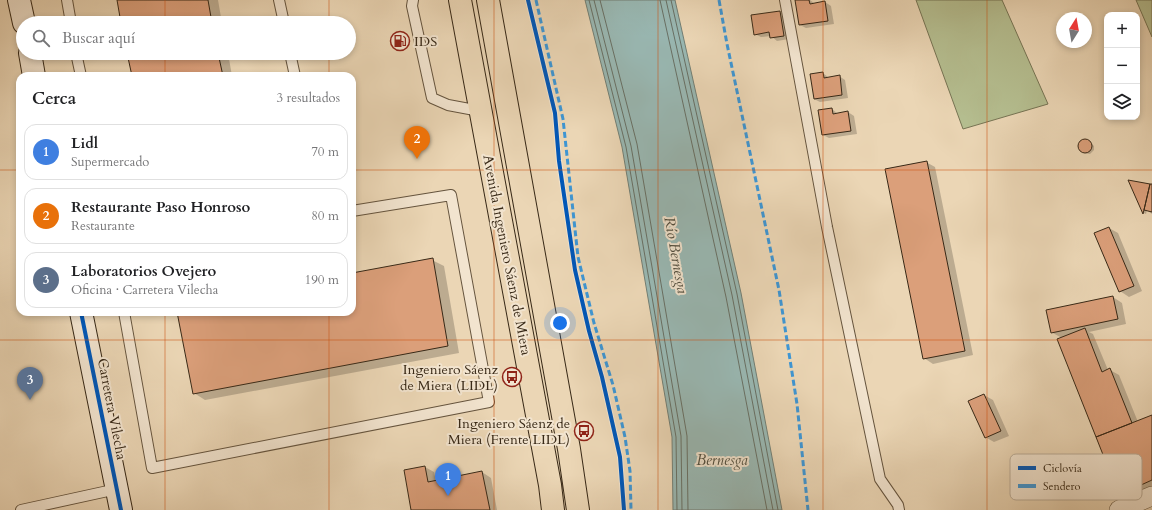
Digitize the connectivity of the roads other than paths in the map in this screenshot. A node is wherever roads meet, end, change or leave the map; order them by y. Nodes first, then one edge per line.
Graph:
1 (19, 0) edge
2 (67, 0) edge
3 (280, 0) edge
4 (413, 0) edge
5 (460, 0) edge
6 (488, 0) edge
7 (785, 0) edge
8 (22, 16) edge
9 (70, 16) edge
10 (283, 16) edge
11 (31, 60) edge
12 (78, 60) edge
13 (292, 60) edge
14 (33, 72) edge
15 (80, 72) edge
16 (294, 72) edge
17 (480, 111) junction
18 (356, 210) edge
19 (83, 316) edge
20 (125, 316) edge
21 (1152, 496) edge
22 (119, 500) edge
23 (21, 510) edge
24 (553, 510) edge
25 (578, 510) edge
26 (899, 510) edge
27 (1119, 510) edge

1 - 8 street
2 - 9 lane
3 - 10 lane
4 - 17 lane
5 - 17 main road, Avenida Ingeniero Sáenz de Miera
6 - 25 main road, Avenida Ingeniero Sáenz de Miera
7 - 26 lane
11 - 14 street
12 - 15 lane
13 - 16 lane
17 - 24 main road, Avenida Ingeniero Sáenz de Miera
18 - 20 lane
19 - 22 street, Carretera Vilecha
21 - 27 street
22 - 23 lane

